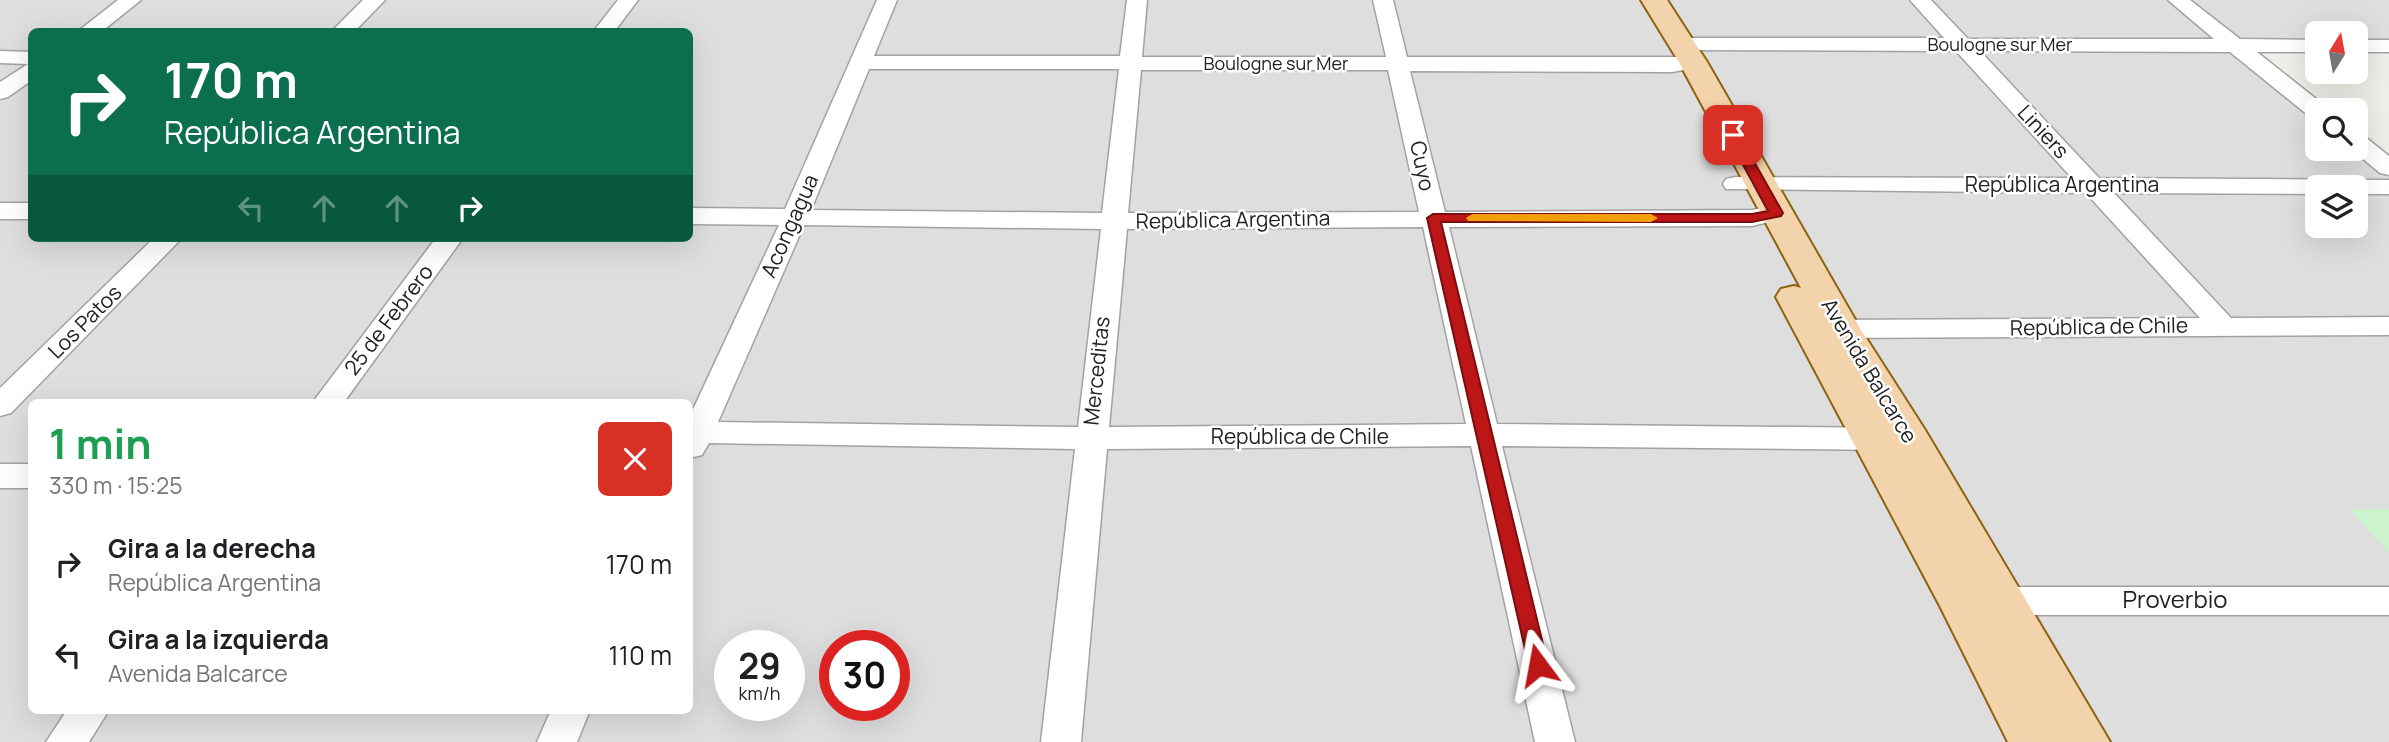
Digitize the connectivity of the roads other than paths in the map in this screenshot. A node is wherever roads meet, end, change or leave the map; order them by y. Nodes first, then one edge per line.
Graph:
1 (131, 0) edge
2 (375, 0) edge
3 (628, 0) edge
4 (887, 0) edge
5 (1137, 0) edge
6 (1383, 0) edge
7 (1633, 0) edge
8 (1654, 0) edge
9 (1920, 0) edge
10 (2178, 0) edge
11 (92, 28) edge
12 (345, 28) edge
13 (606, 28) edge
14 (1962, 45) junction
15 (2234, 46) junction
16 (2305, 46) edge
17 (2368, 46) edge
18 (2389, 46) edge
19 (0, 57) edge
20 (1682, 57) junction
21 (28, 58) edge
22 (860, 62) junction
23 (1129, 64) junction
24 (1400, 65) junction
25 (28, 73) edge
26 (0, 92) edge
27 (2305, 102) edge
28 (2368, 151) edge
29 (2389, 168) edge
30 (2092, 185) junction
31 (2389, 187) edge
32 (1756, 200) junction
33 (0, 211) edge
34 (28, 211) edge
35 (693, 216) edge
36 (795, 218) junction
37 (1433, 218) junction
38 (1114, 221) junction
39 (165, 242) edge
40 (447, 242) edge
41 (2223, 326) junction
42 (2389, 326) edge
43 (1826, 329) junction
44 (330, 399) edge
45 (0, 406) edge
46 (1485, 435) junction
47 (693, 436) edge
48 (693, 438) edge
49 (1090, 438) junction
50 (1871, 438) junction
51 (1911, 440) junction
52 (0, 476) edge
53 (28, 476) edge
54 (2000, 600) junction
55 (2389, 601) edge
56 (1962, 603) junction
57 (87, 714) edge
58 (569, 714) edge
59 (66, 742) edge
60 (557, 742) edge
61 (1060, 742) edge
62 (1555, 742) edge
63 (2034, 742) edge
64 (2084, 742) edge

1 - 11 street
2 - 12 street
3 - 13 street
4 - 22 street, Acongagua
5 - 23 street, Merceditas
6 - 24 street, Cuyo
7 - 20 main road, Avenida Balcarce
8 - 20 main road, Avenida Balcarce
9 - 14 street, Liniers
10 - 15 street
14 - 15 street, Boulogne sur Mer
14 - 20 street, Boulogne sur Mer
14 - 30 street, Liniers
15 - 16 street, Boulogne sur Mer
15 - 27 street
17 - 18 street
19 - 21 street
20 - 24 street, Boulogne sur Mer
20 - 32 main road, Avenida Balcarce
22 - 23 street, Boulogne sur Mer
22 - 36 street, Acongagua
23 - 24 street, Boulogne sur Mer
23 - 38 street, Merceditas
24 - 37 street, Cuyo
25 - 26 street
28 - 29 street
30 - 31 street, República Argentina
30 - 32 street, República Argentina
30 - 41 street, Liniers
32 - 37 street, República Argentina
32 - 43 main road, Avenida Balcarce
33 - 34 street
35 - 36 street, República Argentina
36 - 38 street, República Argentina
36 - 47 street, Acongagua
37 - 38 street, República Argentina
37 - 46 street, Cuyo
38 - 49 street, Merceditas
39 - 45 street, Los Patos
40 - 44 street, 25 de Febrero
41 - 42 street, República de Chile
41 - 43 street, República de Chile
43 - 50 main road, Avenida Balcarce
43 - 51 main road, Avenida Balcarce
46 - 49 street, República de Chile
46 - 50 street, República de Chile
46 - 62 street, Cuyo
48 - 49 street, República de Chile
49 - 61 street, Merceditas
50 - 51 street, República de Chile
50 - 56 main road, Avenida Balcarce
51 - 54 main road, Avenida Balcarce
52 - 53 street
54 - 55 street, Proverbio
54 - 56 street, Proverbio
54 - 64 main road, Avenida Balcarce
56 - 63 main road, Avenida Balcarce
57 - 59 street
58 - 60 street

